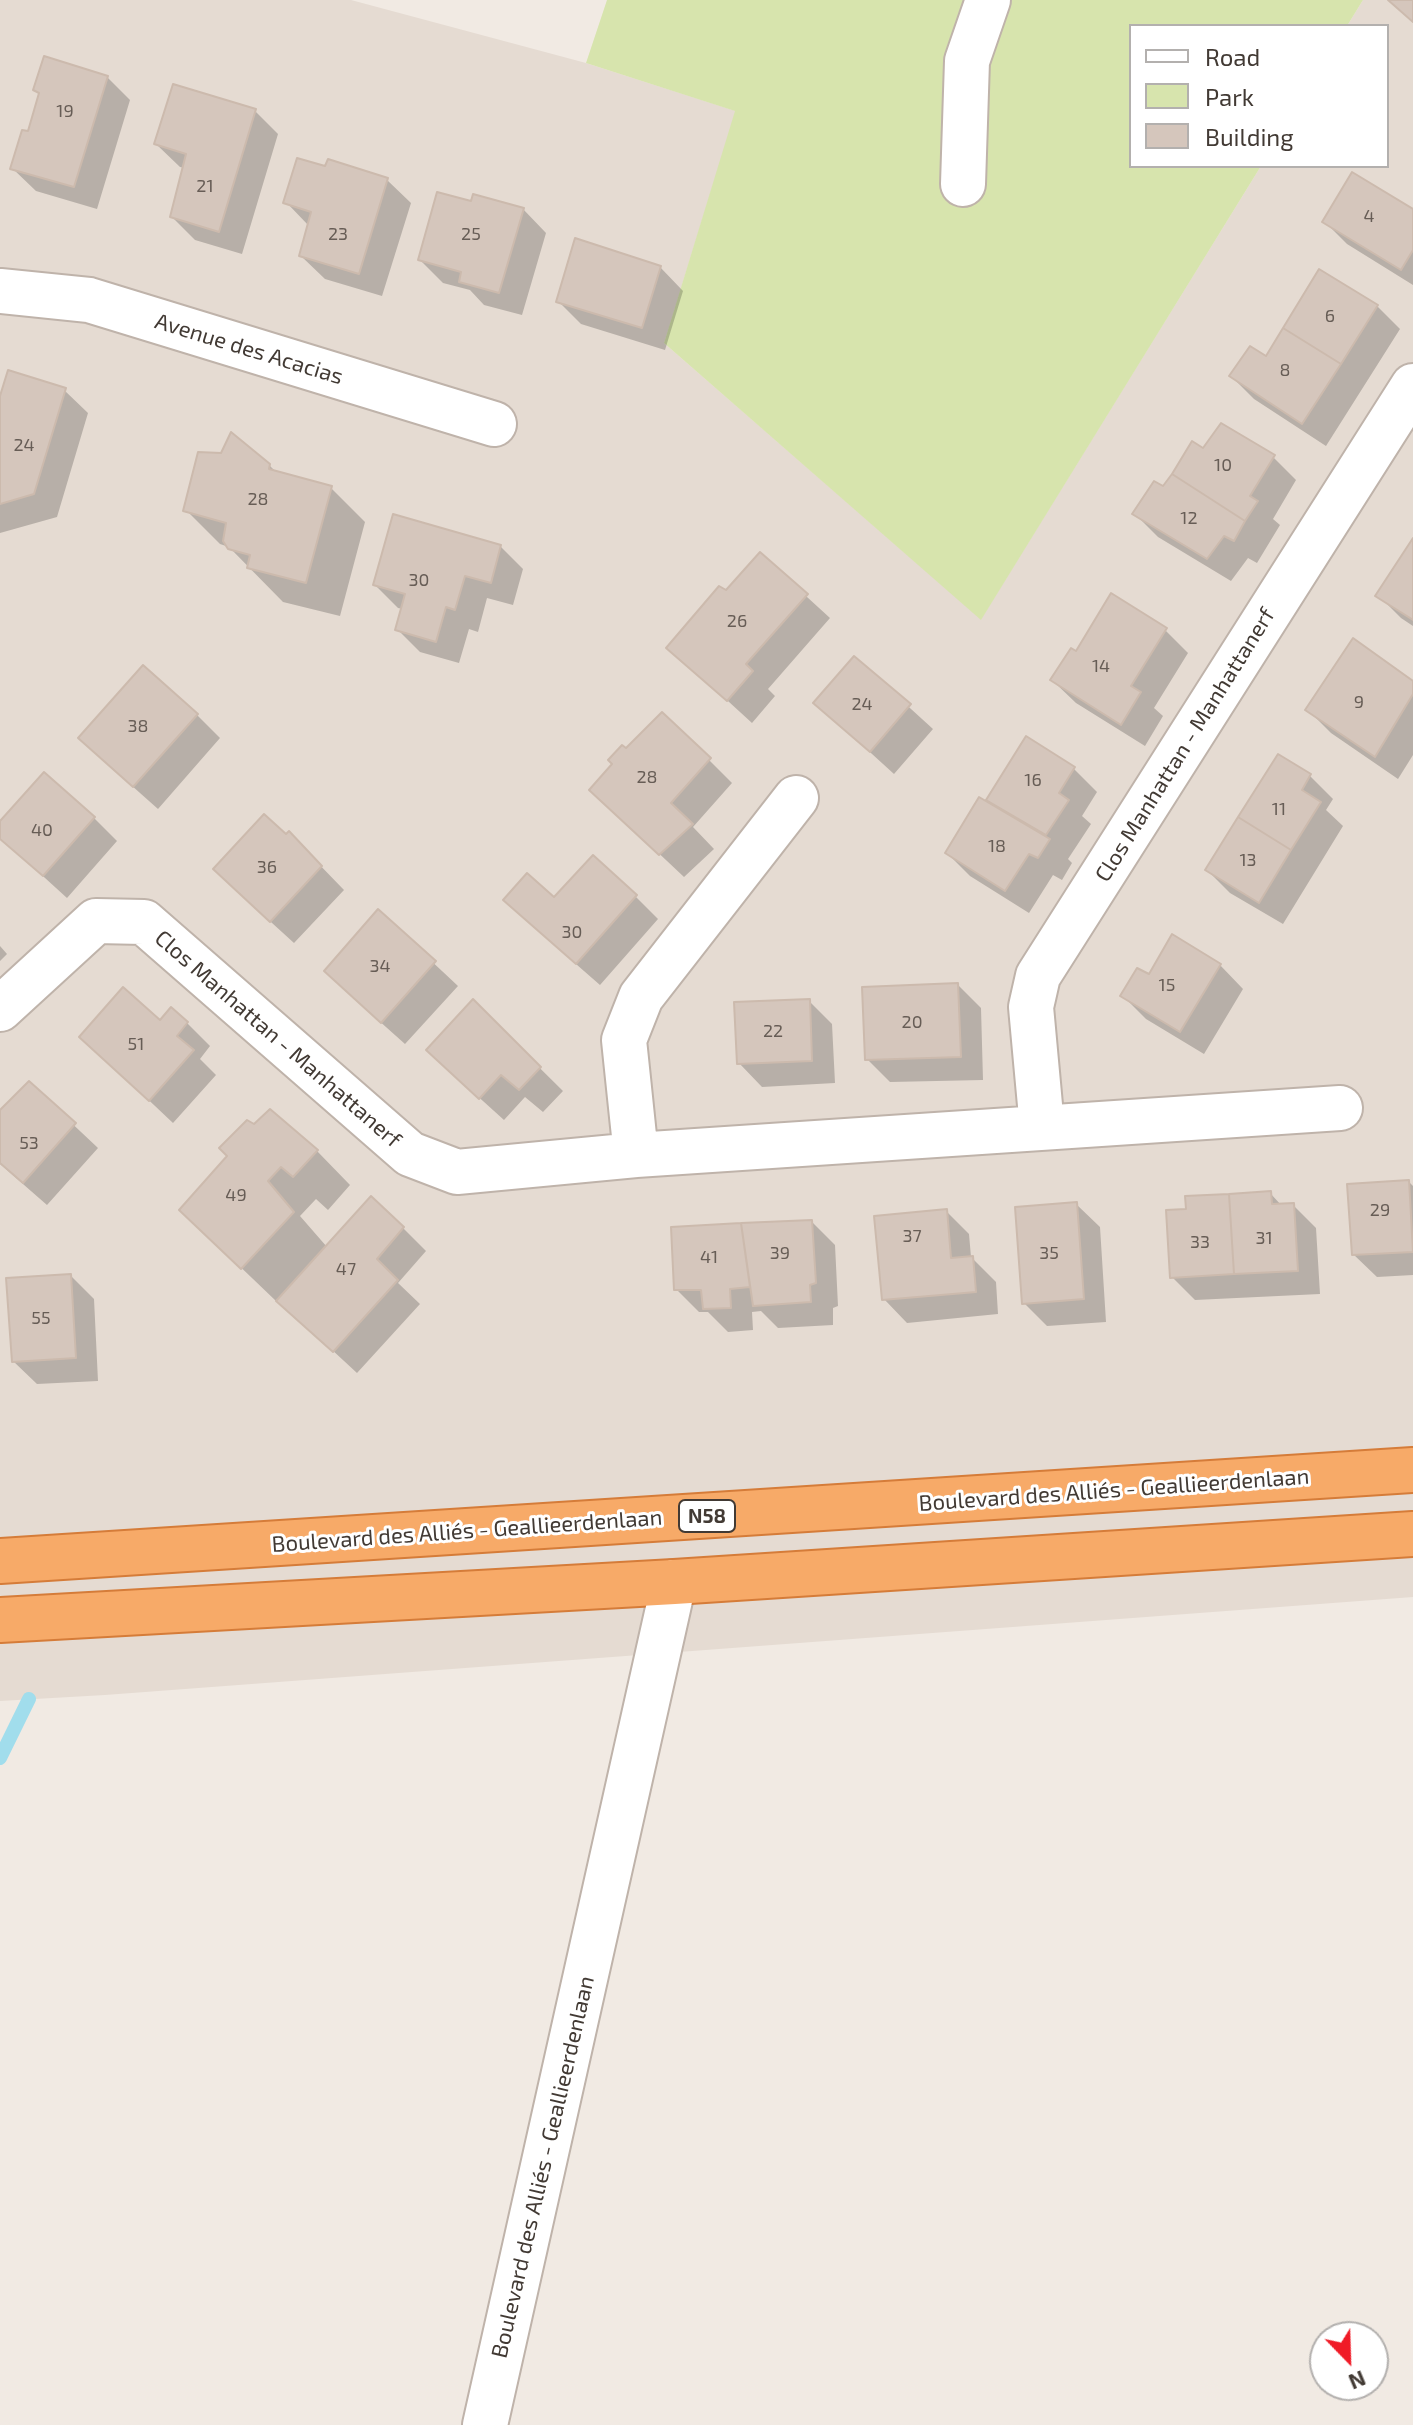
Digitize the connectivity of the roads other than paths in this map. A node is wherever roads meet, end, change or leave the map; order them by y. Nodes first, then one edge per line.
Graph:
1 (988, 0) edge
2 (963, 184) dead end
3 (0, 291) edge
4 (1413, 386) edge
5 (494, 424) dead end
6 (796, 798) dead end
7 (0, 1009) edge
8 (1340, 1108) dead end
9 (1042, 1127) junction
10 (636, 1155) junction
11 (1413, 1470) edge
12 (1413, 1534) edge
13 (0, 1561) edge
14 (674, 1582) junction
15 (0, 1620) edge
16 (485, 2425) edge

1 - 2 street
3 - 5 street, Avenue des Acacias
4 - 9 street, Clos Manhattan - Manhattanerf
6 - 10 street
7 - 10 street, Clos Manhattan - Manhattanerf
8 - 9 street, Clos Manhattan - Manhattanerf
9 - 10 street, Clos Manhattan - Manhattanerf
11 - 13 highway, Boulevard des Alliés - Geallieerdenlaan / N58
12 - 14 highway
14 - 15 highway
14 - 16 street, Boulevard des Alliés - Geallieerdenlaan

